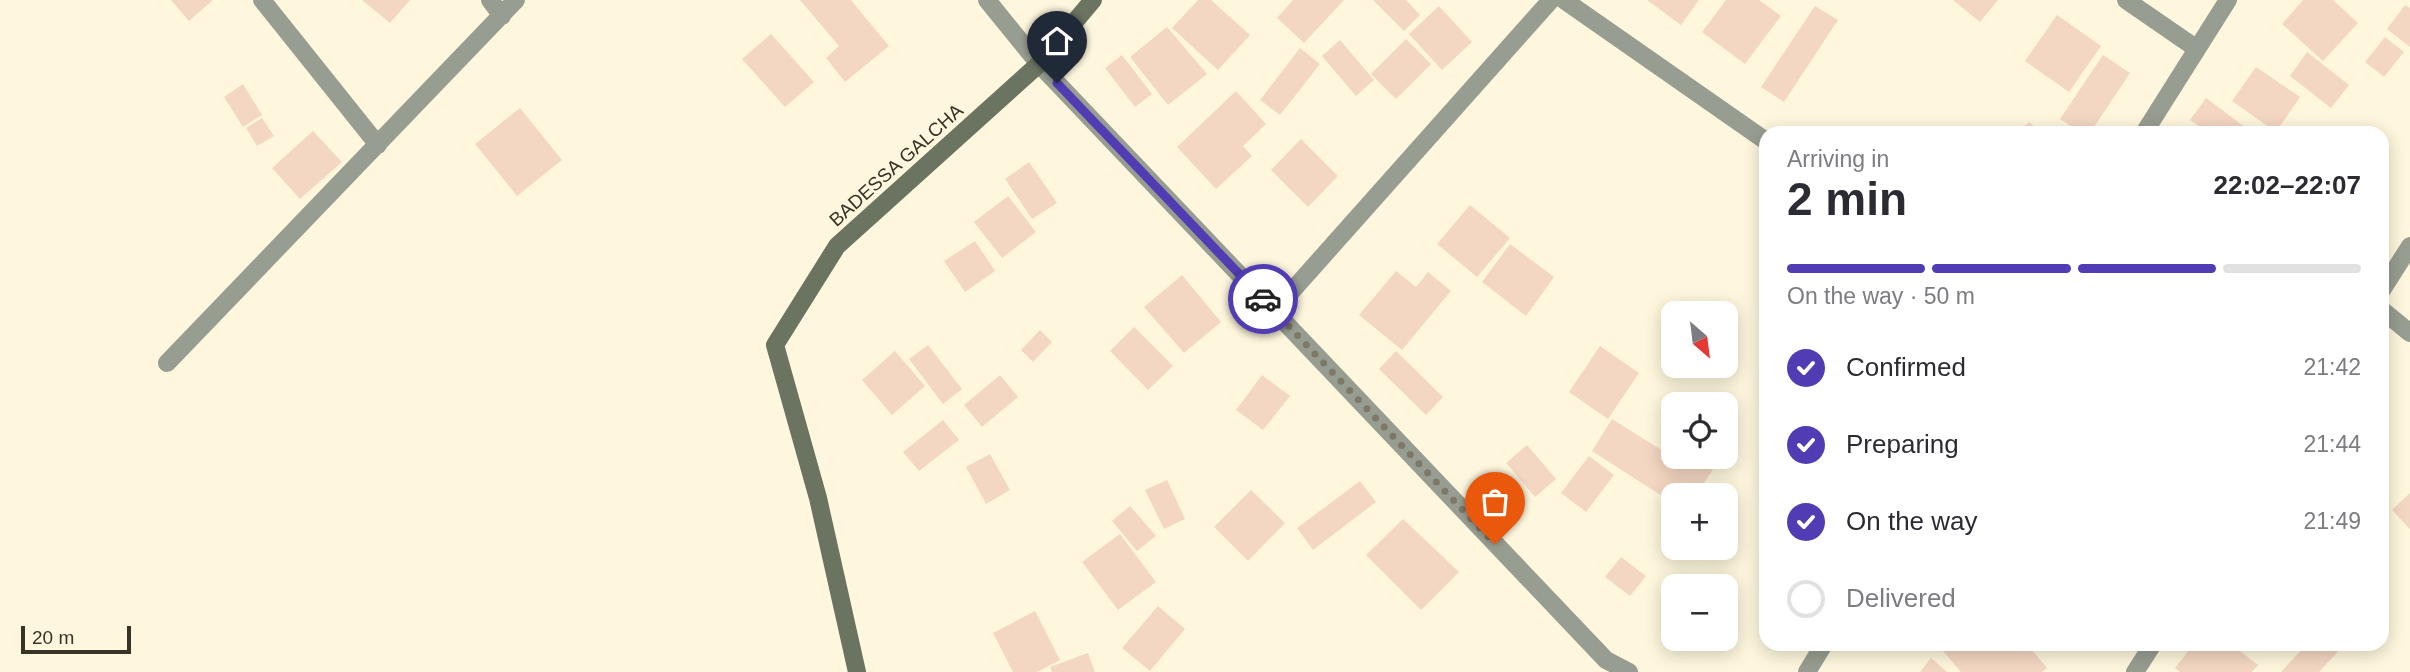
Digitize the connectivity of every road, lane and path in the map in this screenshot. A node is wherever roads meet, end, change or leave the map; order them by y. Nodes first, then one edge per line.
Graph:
1 (262, 0) edge
2 (490, 0) edge
3 (516, 0) edge
4 (987, 0) edge
5 (1093, 0) edge
6 (1551, 0) edge
7 (1564, 0) edge
8 (2126, 0) edge
9 (2228, 0) edge
10 (502, 16) junction
11 (2197, 49) junction
12 (1039, 64) junction
13 (2148, 126) edge
14 (1759, 136) edge
15 (378, 145) junction
16 (2410, 247) edge
17 (2389, 279) edge
18 (1274, 311) junction
19 (2389, 316) edge
20 (2410, 333) edge
21 (167, 363) dead end
22 (1820, 651) edge
23 (2148, 651) edge
24 (857, 672) edge
25 (1629, 672) edge
26 (1807, 672) edge
27 (2135, 672) edge

1 - 15 street
2 - 10 street
3 - 10 street
4 - 12 street
5 - 12 street, BADESSA GALCHA
6 - 18 street
7 - 14 street
8 - 11 street
9 - 11 street
10 - 15 street
11 - 13 street
12 - 18 street
12 - 24 street, BADESSA GALCHA
15 - 21 street
16 - 17 street
18 - 25 street
19 - 20 street
22 - 26 street
23 - 27 street

